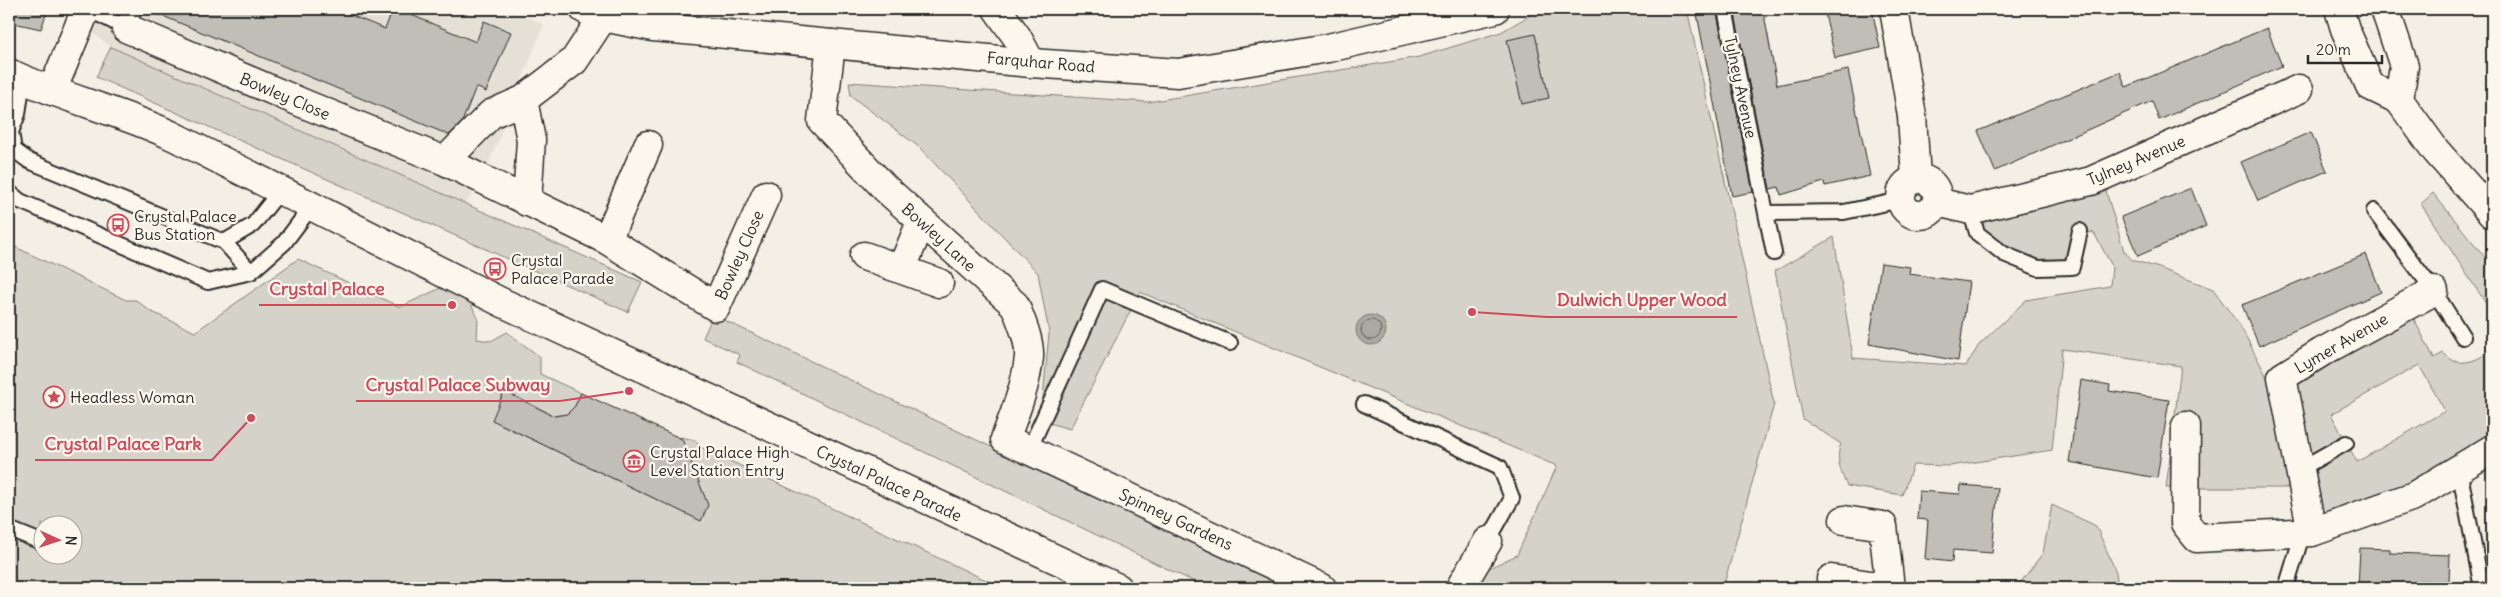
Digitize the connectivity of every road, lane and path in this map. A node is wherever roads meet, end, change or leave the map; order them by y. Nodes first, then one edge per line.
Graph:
1 (87, 9) edge
2 (998, 9) edge
3 (1495, 9) edge
4 (1726, 9) edge
5 (1894, 9) edge
6 (2340, 9) edge
7 (2385, 9) edge
8 (594, 13) edge
9 (130, 18) edge
10 (831, 44) junction
11 (1031, 63) junction
12 (16, 76) edge
13 (2299, 89) dead end
14 (52, 91) junction
15 (523, 100) junction
16 (2399, 100) junction
17 (648, 145) dead end
18 (445, 161) junction
19 (1916, 178) junction
20 (280, 191) junction
21 (9, 192) edge
22 (766, 195) dead end
23 (1901, 200) junction
24 (527, 202) junction
25 (1937, 202) junction
26 (312, 207) junction
27 (1970, 210) junction
28 (2374, 211) dead end
29 (1767, 214) junction
30 (2492, 214) edge
31 (922, 222) junction
32 (2080, 231) dead end
33 (607, 240) junction
34 (224, 242) junction
35 (1774, 253) dead end
36 (864, 256) dead end
37 (902, 268) junction
38 (250, 272) junction
39 (939, 283) dead end
40 (2434, 291) junction
41 (2463, 337) dead end
42 (1230, 343) dead end
43 (1364, 404) dead end
44 (2186, 426) dead end
45 (1005, 439) joint
46 (2346, 443) dead end
47 (2492, 449) edge
48 (1029, 450) junction
49 (2300, 469) junction
50 (2459, 469) junction
51 (1844, 520) dead end
52 (9, 529) edge
53 (2308, 532) junction
54 (32, 538) edge
55 (1488, 541) joint
56 (1831, 579) dead end
57 (1118, 588) edge
58 (1322, 588) edge
59 (1460, 588) edge
60 (1891, 588) edge
61 (2286, 588) edge
62 (2482, 588) edge

1 - 9 lane, Bowley Close
1 - 14 street
2 - 11 street
3 - 11 street, Farquhar Road
4 - 29 lane, Tylney Avenue
5 - 19 street
6 - 16 street
7 - 16 street
8 - 10 street, Farquhar Road
8 - 15 street
9 - 18 street, Bowley Close
10 - 11 street, Farquhar Road
10 - 31 street, Bowley Lane
12 - 14 street, Crystal Palace Parade
12 - 34 lane
13 - 27 street, Tylney Avenue
14 - 20 street, Crystal Palace Parade
15 - 18 street
15 - 24 street
16 - 30 street
17 - 33 street
18 - 24 street, Bowley Close
19 - 23 street
19 - 25 street
20 - 26 street, Crystal Palace Parade
20 - 34 lane
21 - 38 lane
22 - 33 street, Bowley Close
23 - 25 street
23 - 29 lane
24 - 33 street, Bowley Close
25 - 27 street, Tylney Avenue
26 - 38 lane
26 - 57 street, Crystal Palace Parade
27 - 32 lane
28 - 40 lane
29 - 35 lane, Tylney Avenue
31 - 37 street
31 - 45 street, Bowley Lane
34 - 38 lane
36 - 37 street
37 - 39 street
40 - 41 lane
40 - 49 street, Lymer Avenue
42 - 48 lane
43 - 55 lane
44 - 53 street
45 - 48 street, Spinney Gardens
46 - 49 lane
47 - 50 street
48 - 58 street, Spinney Gardens
49 - 53 street, Lymer Avenue
50 - 53 street
50 - 62 lane
51 - 60 street
52 - 54 lane
53 - 61 lane
55 - 59 street
56 - 60 street

